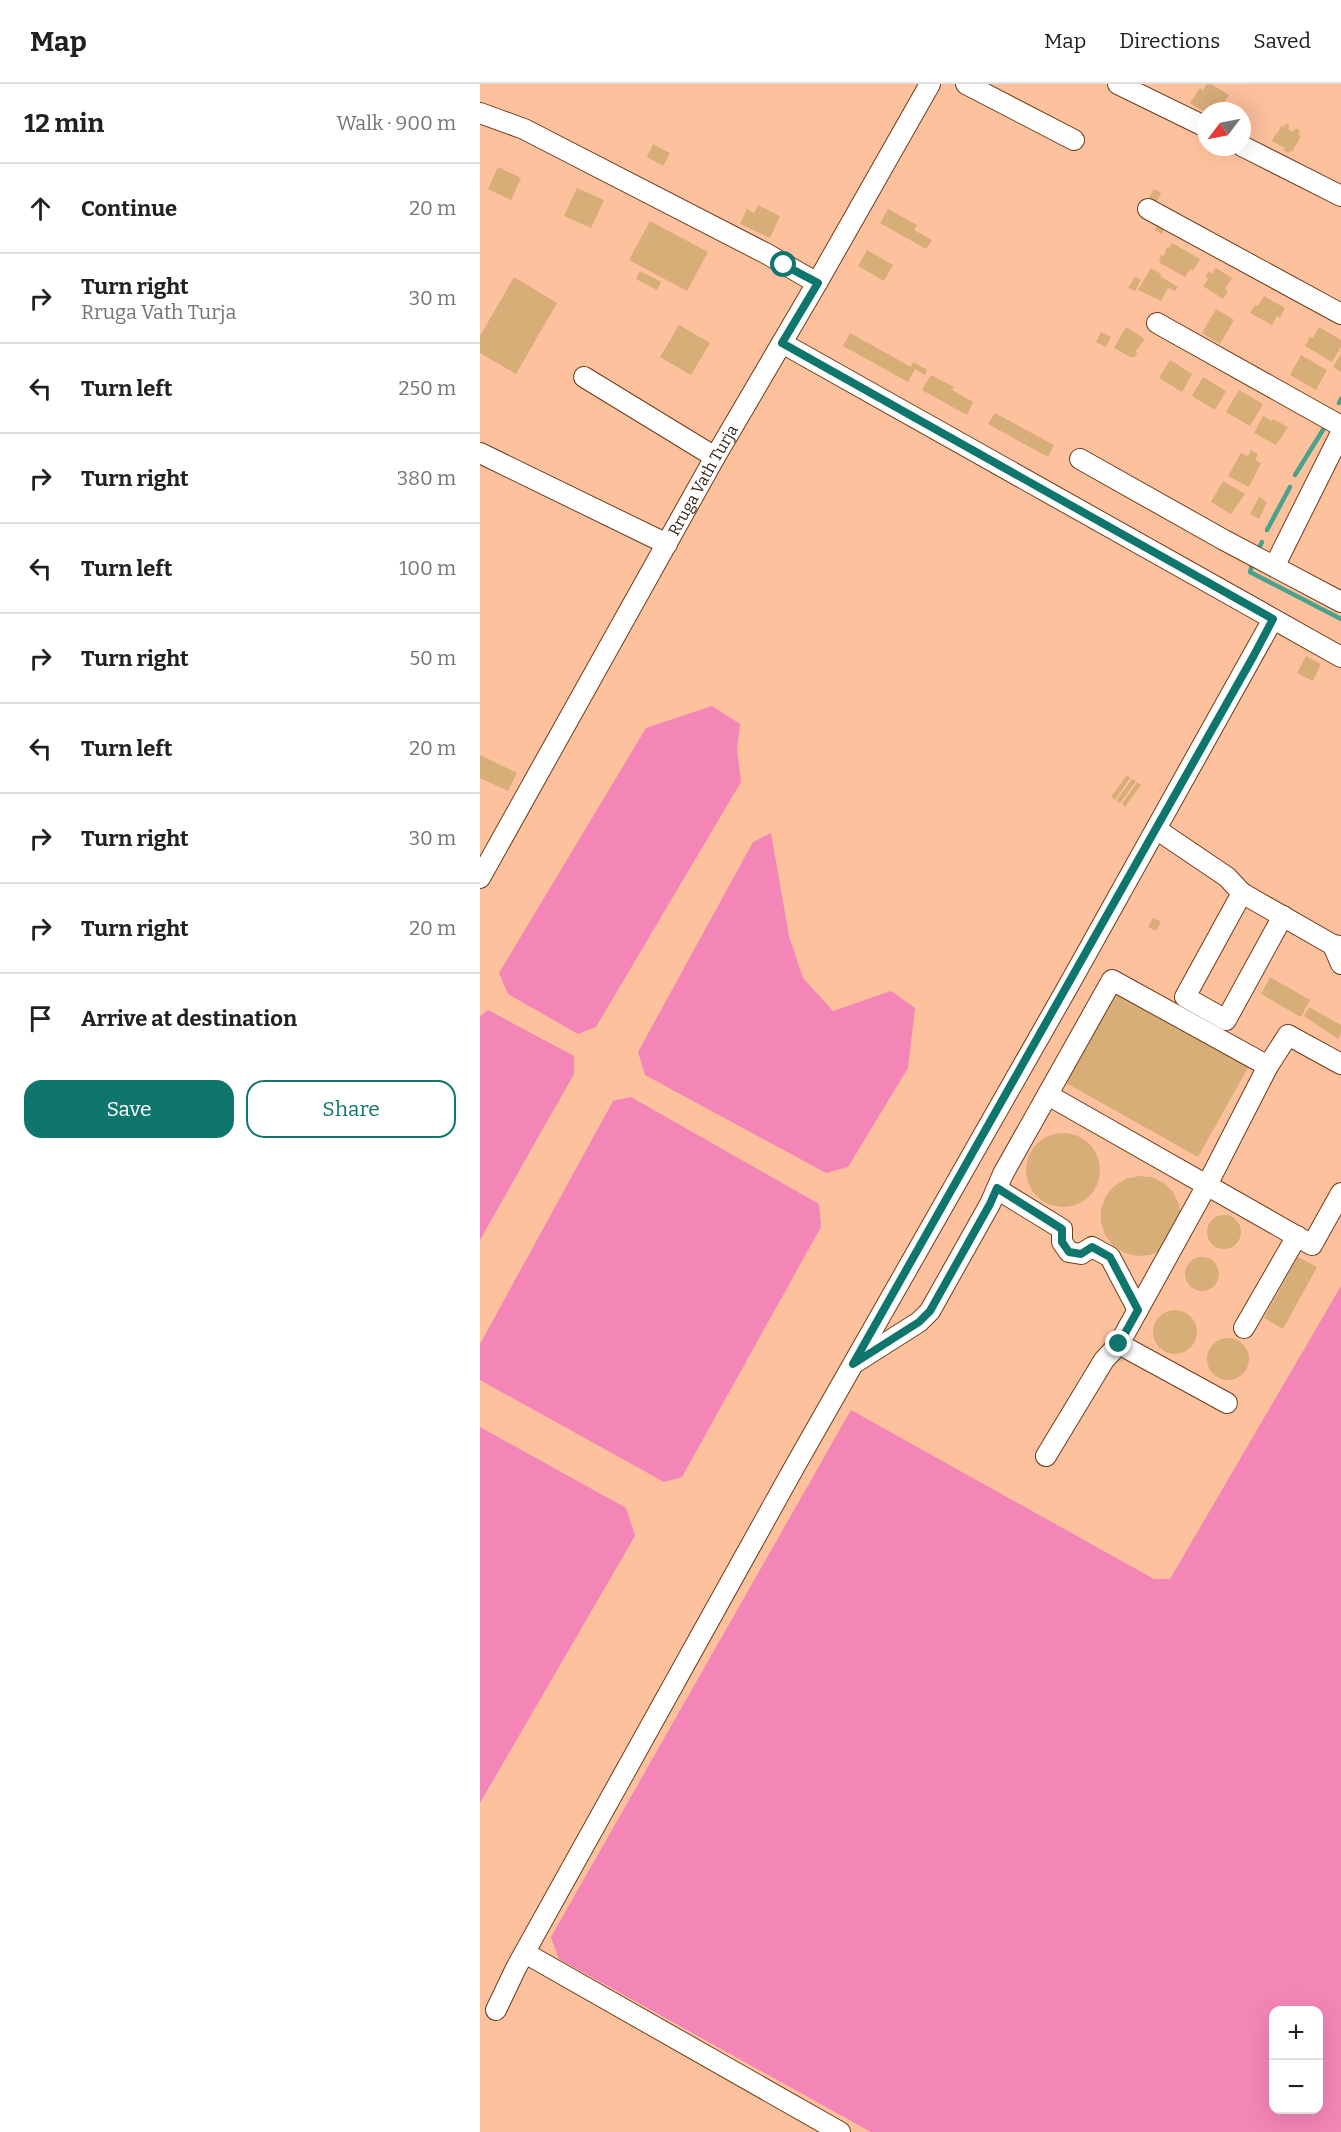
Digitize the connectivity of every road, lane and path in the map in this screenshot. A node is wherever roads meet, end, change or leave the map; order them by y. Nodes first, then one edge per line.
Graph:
1 (930, 84) edge
2 (966, 84) edge
3 (1118, 84) edge
4 (480, 113) edge
5 (1197, 123) edge
6 (1074, 140) dead end
7 (1251, 151) edge
8 (1341, 196) edge
9 (1148, 209) dead end
10 (818, 283) junction
11 (1341, 314) edge
12 (1156, 322) dead end
13 (782, 343) junction
14 (584, 377) dead end
15 (1341, 426) edge
16 (1339, 443) edge
17 (480, 453) edge
18 (715, 457) junction
19 (1080, 459) dead end
20 (667, 544) junction
21 (1275, 565) junction
22 (1341, 602) edge
23 (1273, 619) junction
24 (1341, 657) edge
25 (1156, 829) junction
26 (480, 878) edge
27 (1242, 893) junction
28 (1283, 916) junction
29 (1337, 945) edge
30 (1341, 964) edge
31 (1341, 1064) edge
32 (1268, 1066) junction
33 (1048, 1095) junction
34 (1207, 1185) junction
35 (997, 1188) junction
36 (1341, 1194) edge
37 (1297, 1236) junction
38 (1138, 1310) junction
39 (1244, 1328) dead end
40 (1119, 1344) junction
41 (853, 1364) junction
42 (1227, 1403) dead end
43 (1046, 1456) dead end
44 (525, 1953) junction
45 (496, 2010) dead end
46 (840, 2132) edge

1 - 10 street, Rruga Vath Turja
2 - 6 street
3 - 5 street
4 - 10 street
7 - 8 street
9 - 11 street
10 - 13 street, Rruga Vath Turja
12 - 15 street
13 - 18 street, Rruga Vath Turja
13 - 23 street
14 - 18 street
16 - 21 street
17 - 20 street
18 - 20 street, Rruga Vath Turja
19 - 21 street
20 - 26 street, Rruga Vath Turja
21 - 22 street
23 - 24 street
23 - 25 street
25 - 27 street
25 - 41 street
27 - 28 street
27 - 28 street
28 - 29 street
29 - 30 street
31 - 32 street
32 - 33 street
32 - 34 street
33 - 34 street
33 - 35 street
34 - 37 street
34 - 38 street
35 - 38 street
35 - 41 street
36 - 37 street
37 - 39 street
38 - 40 street
40 - 42 street
40 - 43 street
41 - 44 street
44 - 45 street
44 - 46 street

